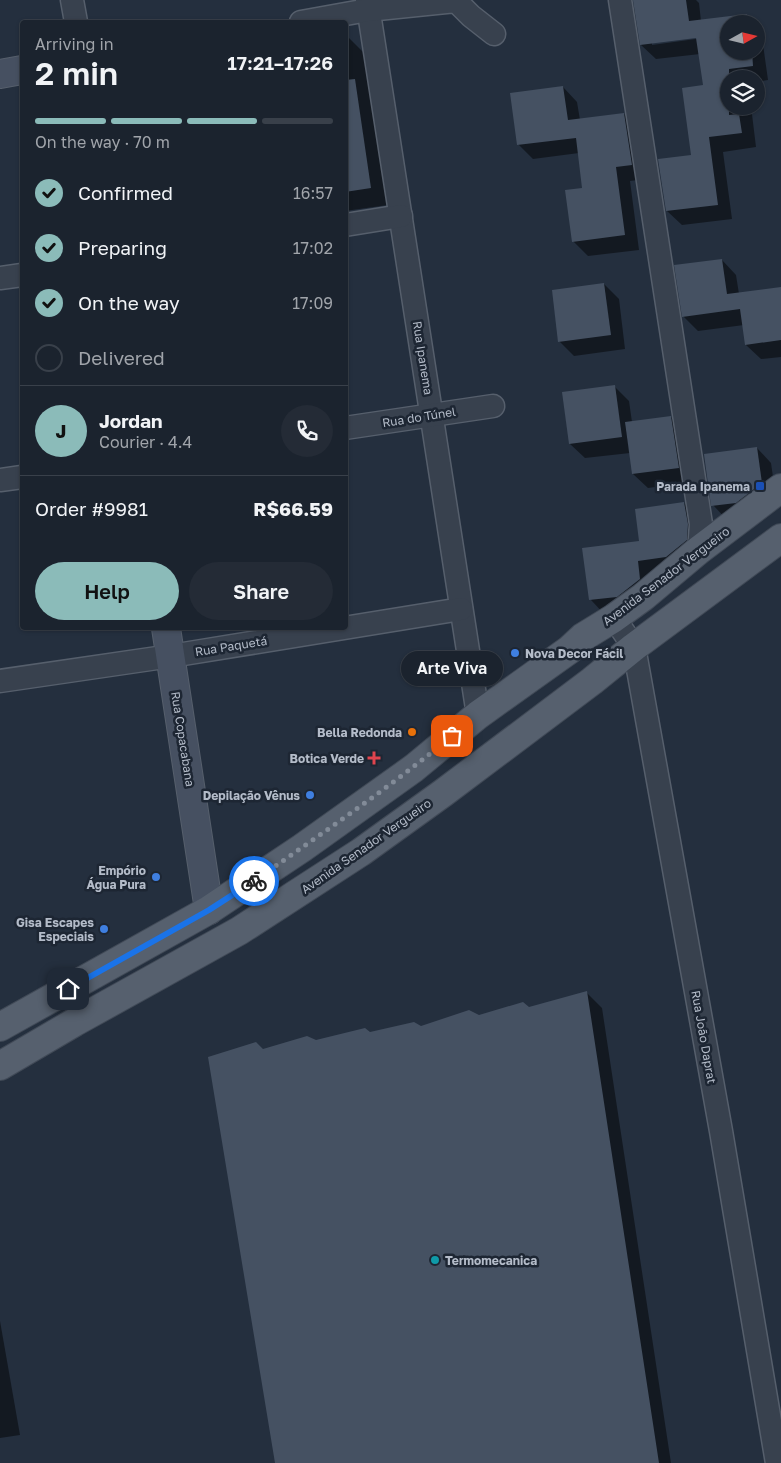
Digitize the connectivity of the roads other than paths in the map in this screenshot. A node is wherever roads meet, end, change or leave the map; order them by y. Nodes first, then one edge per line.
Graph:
1 (72, 0) edge
2 (620, 0) edge
3 (368, 5) edge
4 (76, 20) edge
5 (309, 20) edge
6 (494, 34) dead end
7 (20, 70) edge
8 (0, 74) edge
9 (401, 216) junction
10 (348, 225) edge
11 (20, 275) edge
12 (0, 278) edge
13 (493, 406) dead end
14 (431, 415) junction
15 (348, 428) edge
16 (20, 477) edge
17 (0, 480) edge
18 (781, 488) edge
19 (781, 538) edge
20 (699, 550) junction
21 (462, 609) junction
22 (614, 618) junction
23 (348, 627) edge
24 (166, 630) edge
25 (332, 630) edge
26 (634, 647) junction
27 (171, 656) junction
28 (0, 681) edge
29 (478, 716) junction
30 (209, 910) junction
31 (0, 1027) edge
32 (0, 1066) edge
33 (777, 1463) edge

1 - 4 street
2 - 20 street
3 - 5 street
3 - 6 street
3 - 9 street, Rua Ipanema
7 - 8 street
9 - 10 street
9 - 14 street, Rua Ipanema
11 - 12 street
13 - 14 street, Rua do Túnel
14 - 15 street, Rua do Túnel
14 - 21 street, Rua Ipanema
16 - 17 street
18 - 20 main road, Avenida Senador Vergueiro
19 - 26 main road, Avenida Senador Vergueiro
20 - 22 main road, Avenida Senador Vergueiro
21 - 23 street, Rua Paquetá
21 - 29 street, Rua Ipanema
22 - 26 street, Rua João Daprat
22 - 29 main road, Avenida Senador Vergueiro
24 - 27 street, Rua Copacabana
25 - 27 street, Rua Paquetá
26 - 32 main road, Avenida Senador Vergueiro
26 - 33 street, Rua João Daprat
27 - 28 street, Rua Paquetá
27 - 30 street, Rua Copacabana
29 - 30 main road, Avenida Senador Vergueiro
30 - 31 main road, Avenida Senador Vergueiro

